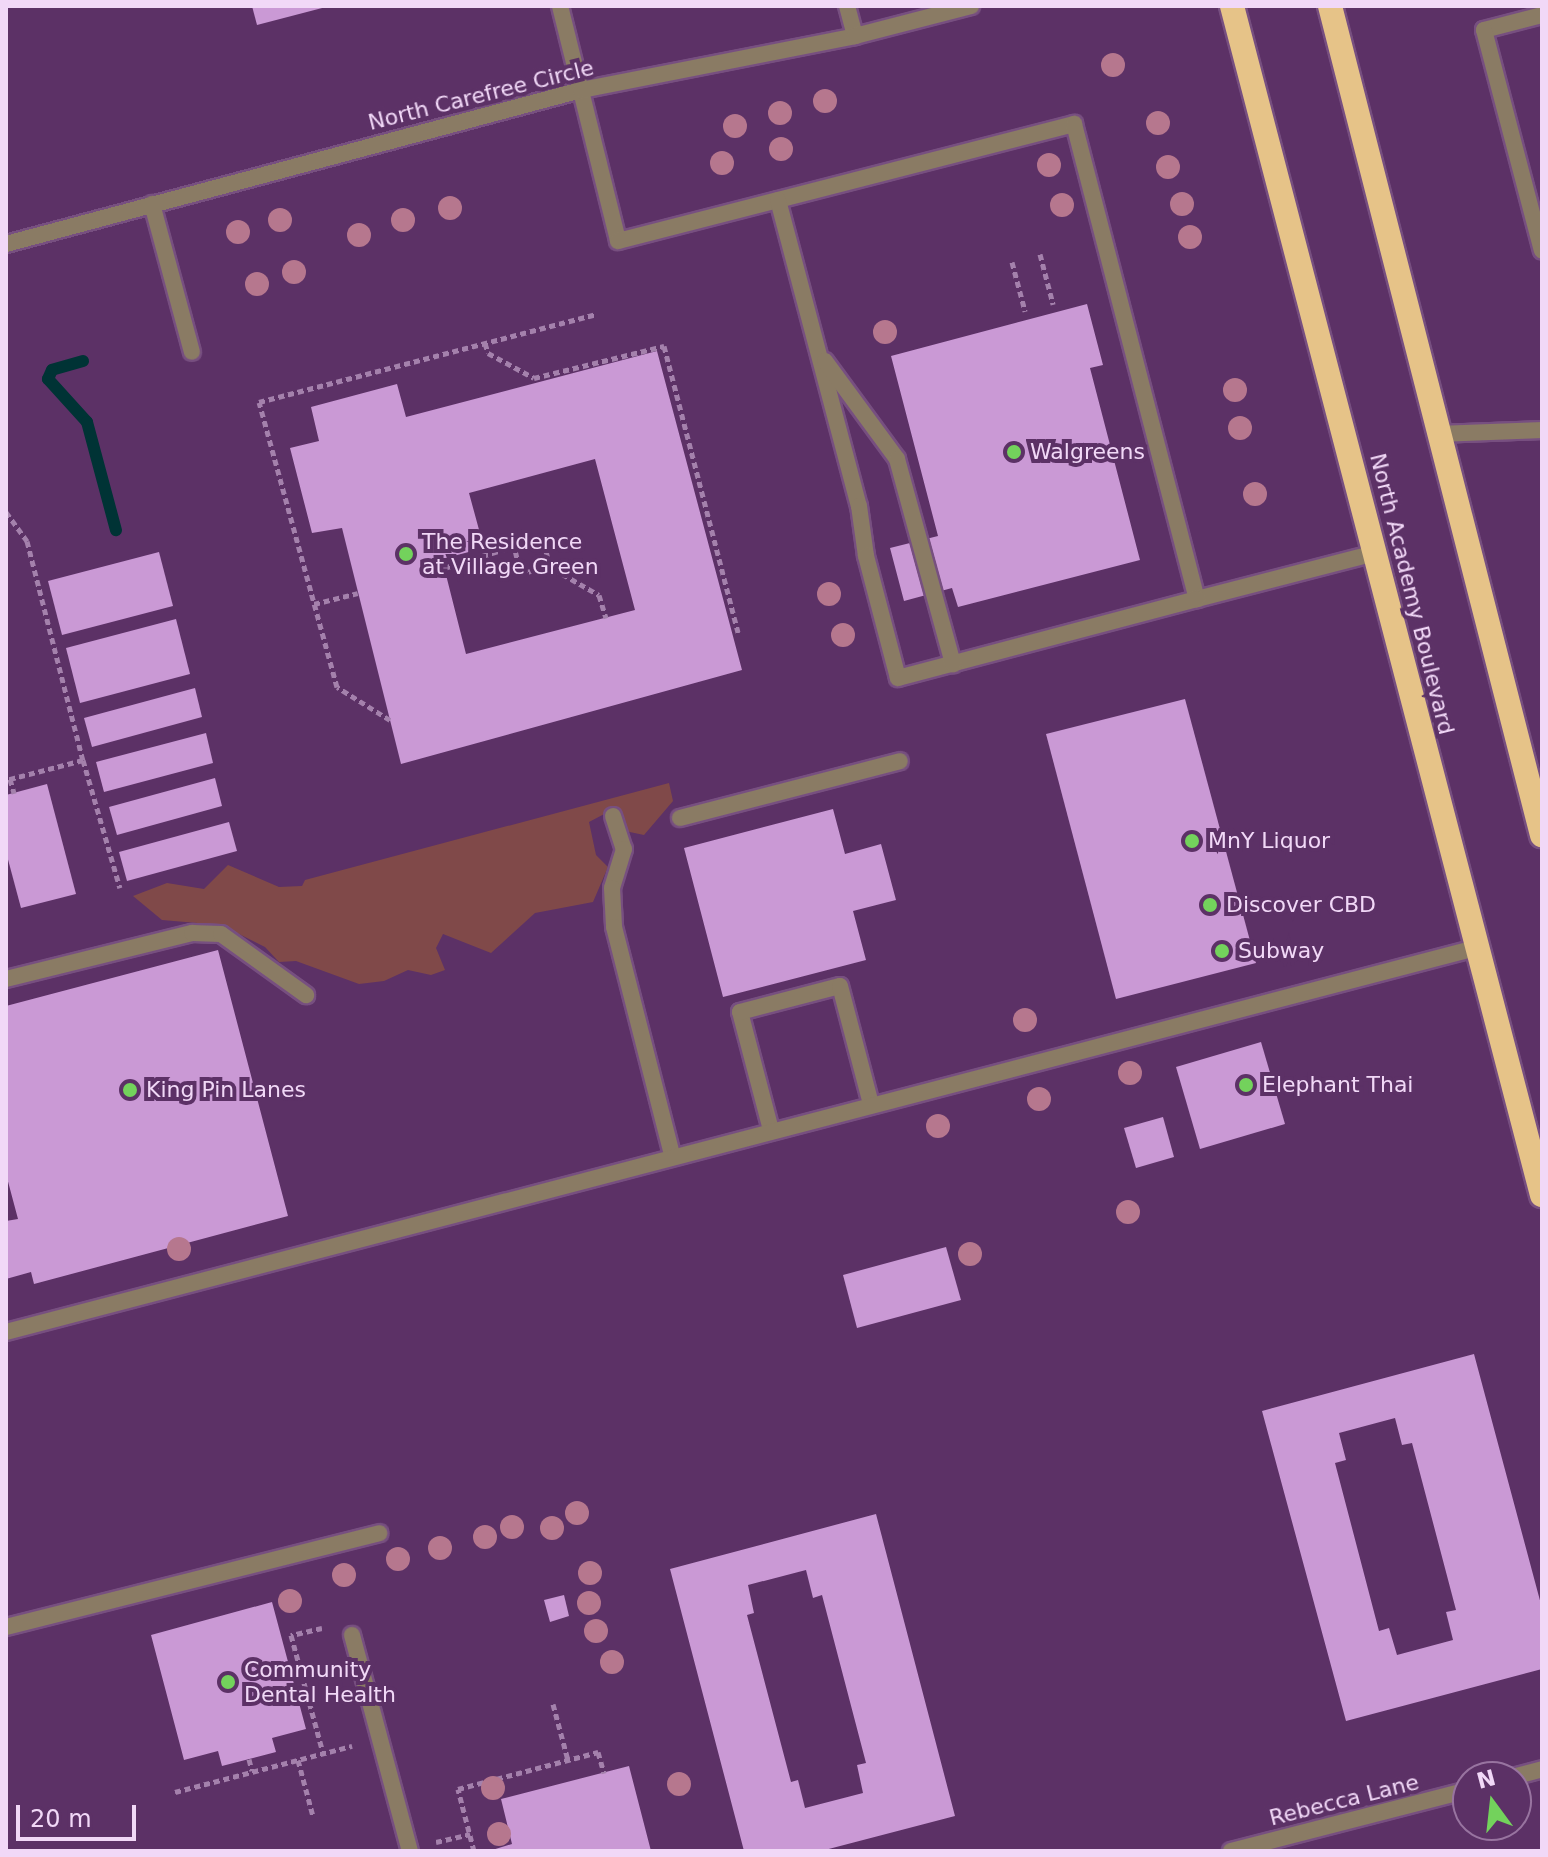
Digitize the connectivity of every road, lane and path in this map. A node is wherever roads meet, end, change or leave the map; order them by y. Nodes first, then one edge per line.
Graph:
1 (560, 6) edge
2 (847, 6) edge
3 (971, 6) edge
4 (1232, 6) edge
5 (1330, 6) edge
6 (1542, 15) edge
7 (855, 36) junction
8 (581, 90) junction
9 (778, 200) junction
10 (152, 204) junction
11 (6, 244) edge
12 (1542, 251) edge
13 (1040, 254) dead end
14 (1012, 262) dead end
15 (1053, 304) dead end
16 (1025, 311) dead end
17 (596, 314) dead end
18 (485, 343) junction
19 (192, 352) dead end
20 (819, 353) junction
21 (1542, 430) edge
22 (1439, 434) junction
23 (6, 512) edge
24 (515, 550) junction
25 (1375, 553) junction
26 (545, 564) junction
27 (444, 568) dead end
28 (358, 593) dead end
29 (1197, 599) junction
30 (53, 601) dead end
31 (43, 604) junction
32 (314, 604) junction
33 (606, 618) dead end
34 (738, 633) dead end
35 (953, 664) junction
36 (71, 669) dead end
37 (61, 672) junction
38 (390, 720) dead end
39 (87, 730) dead end
40 (77, 733) junction
41 (83, 760) junction
42 (900, 761) dead end
43 (99, 776) dead end
44 (92, 778) junction
45 (8, 779) edge
46 (14, 793) dead end
47 (613, 816) dead end
48 (680, 818) dead end
49 (115, 828) dead end
50 (105, 831) junction
51 (1542, 835) edge
52 (125, 874) dead end
53 (117, 876) junction
54 (120, 888) dead end
55 (1476, 948) junction
56 (6, 979) edge
57 (306, 995) dead end
58 (871, 1104) junction
59 (771, 1130) junction
60 (672, 1155) junction
61 (1542, 1195) edge
62 (6, 1332) edge
63 (379, 1533) dead end
64 (6, 1627) edge
65 (322, 1628) dead end
66 (352, 1635) dead end
67 (553, 1704) dead end
68 (353, 1745) dead end
69 (323, 1753) junction
70 (249, 1759) dead end
71 (298, 1760) junction
72 (568, 1760) junction
73 (252, 1771) junction
74 (604, 1773) dead end
75 (175, 1792) dead end
76 (1452, 1795) edge
77 (313, 1816) dead end
78 (1268, 1847) edge
79 (410, 1851) edge
80 (474, 1851) edge
81 (1231, 1851) edge

1 - 8 street
2 - 7 street
3 - 7 street, North Carefree Circle
4 - 25 highway, North Academy Boulevard
5 - 22 highway
6 - 12 street
7 - 8 street, North Carefree Circle
8 - 9 street
8 - 10 street, North Carefree Circle
9 - 20 street
9 - 29 street
10 - 11 street, North Carefree Circle
10 - 19 street
13 - 15 path
14 - 16 path
17 - 18 path
18 - 32 path
18 - 34 path
20 - 35 street
20 - 35 street
21 - 22 street
22 - 51 highway
23 - 31 path
24 - 26 path
24 - 26 path
24 - 27 path
25 - 29 street
25 - 55 highway, North Academy Boulevard
26 - 33 path
28 - 32 path
29 - 35 street
30 - 31 path
31 - 37 path
32 - 38 path
36 - 37 path
37 - 40 path
39 - 40 path
40 - 41 path
41 - 44 path
41 - 45 path
42 - 48 street
43 - 44 path
44 - 50 path
45 - 46 path
47 - 60 street
49 - 50 path
50 - 53 path
52 - 53 path
53 - 54 path
55 - 58 street
55 - 61 highway, North Academy Boulevard
56 - 57 street
58 - 59 street
58 - 59 street
59 - 60 street
60 - 62 street
63 - 64 street
65 - 69 path
66 - 79 street
67 - 72 path
68 - 69 path
69 - 71 path
70 - 73 path
71 - 73 path
71 - 77 path
72 - 74 path
72 - 80 path
73 - 75 path
76 - 78 street, Rebecca Lane
78 - 81 street, Rebecca Lane

